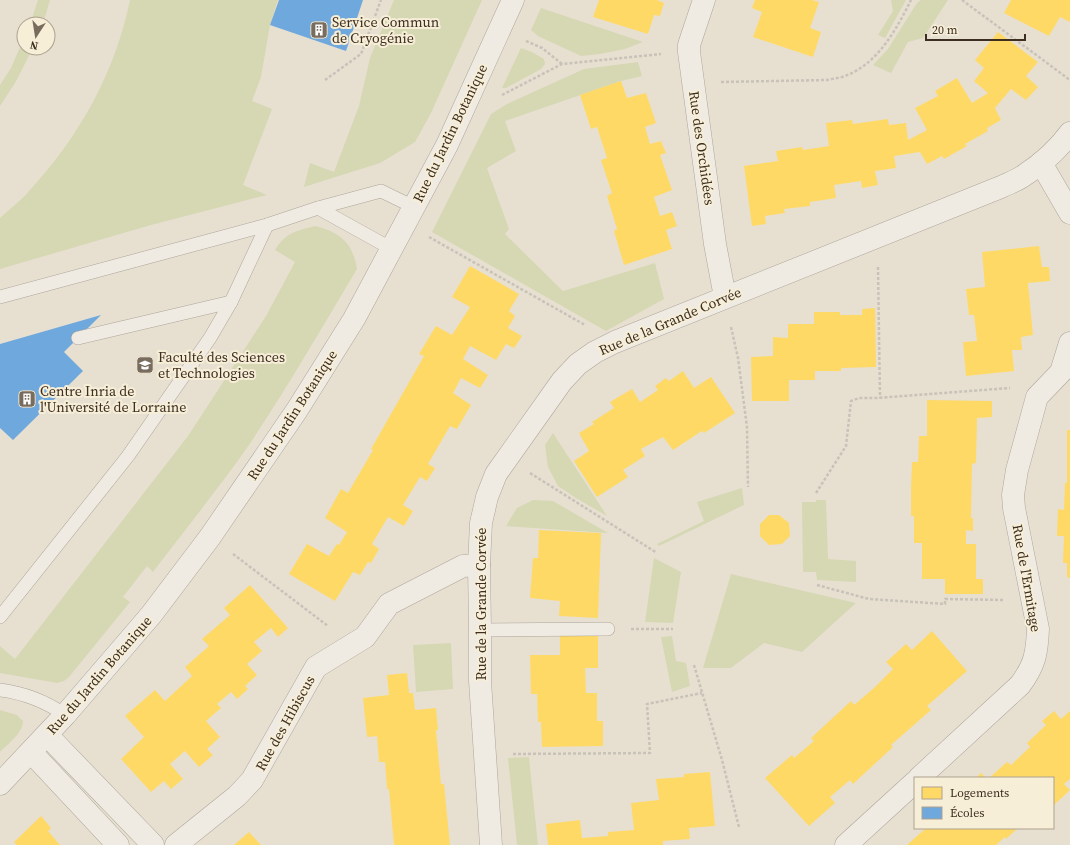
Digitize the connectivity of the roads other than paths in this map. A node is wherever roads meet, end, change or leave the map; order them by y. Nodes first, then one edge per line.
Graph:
1 (512, 0) edge
2 (704, 0) edge
3 (1070, 133) edge
4 (1041, 163) junction
5 (318, 208) junction
6 (1070, 213) edge
7 (410, 215) junction
8 (267, 225) junction
9 (392, 248) junction
10 (0, 297) edge
11 (725, 297) junction
12 (231, 302) junction
13 (78, 338) dead end
14 (1070, 343) edge
15 (479, 565) junction
16 (0, 617) edge
17 (608, 629) dead end
18 (480, 630) junction
19 (0, 690) edge
20 (66, 715) junction
21 (47, 734) junction
22 (31, 752) junction
23 (920, 777) edge
24 (914, 783) edge
25 (0, 784) edge
26 (118, 845) edge
27 (153, 845) edge
28 (176, 845) edge
29 (491, 845) edge
30 (846, 845) edge

1 - 7 street, Rue du Jardin Botanique
2 - 11 street, Rue des Orchidées
3 - 4 street, Rue de la Grande Corvée
4 - 6 street
4 - 11 street, Rue de la Grande Corvée
5 - 7 lane
5 - 8 lane
5 - 9 lane
7 - 9 street, Rue du Jardin Botanique
8 - 10 lane
8 - 12 lane
9 - 20 street, Rue du Jardin Botanique
11 - 15 street, Rue de la Grande Corvée
12 - 13 lane
12 - 16 lane
14 - 23 street, Rue de l'Ermitage
15 - 18 street, Rue de la Grande Corvée
15 - 28 street, Rue des Hibiscus
17 - 18 lane
18 - 29 street, Rue de la Grande Corvée
19 - 20 lane
20 - 21 street, Rue du Jardin Botanique
21 - 22 street, Rue du Jardin Botanique
21 - 27 street
22 - 25 street, Rue du Jardin Botanique
22 - 26 street
24 - 30 street

